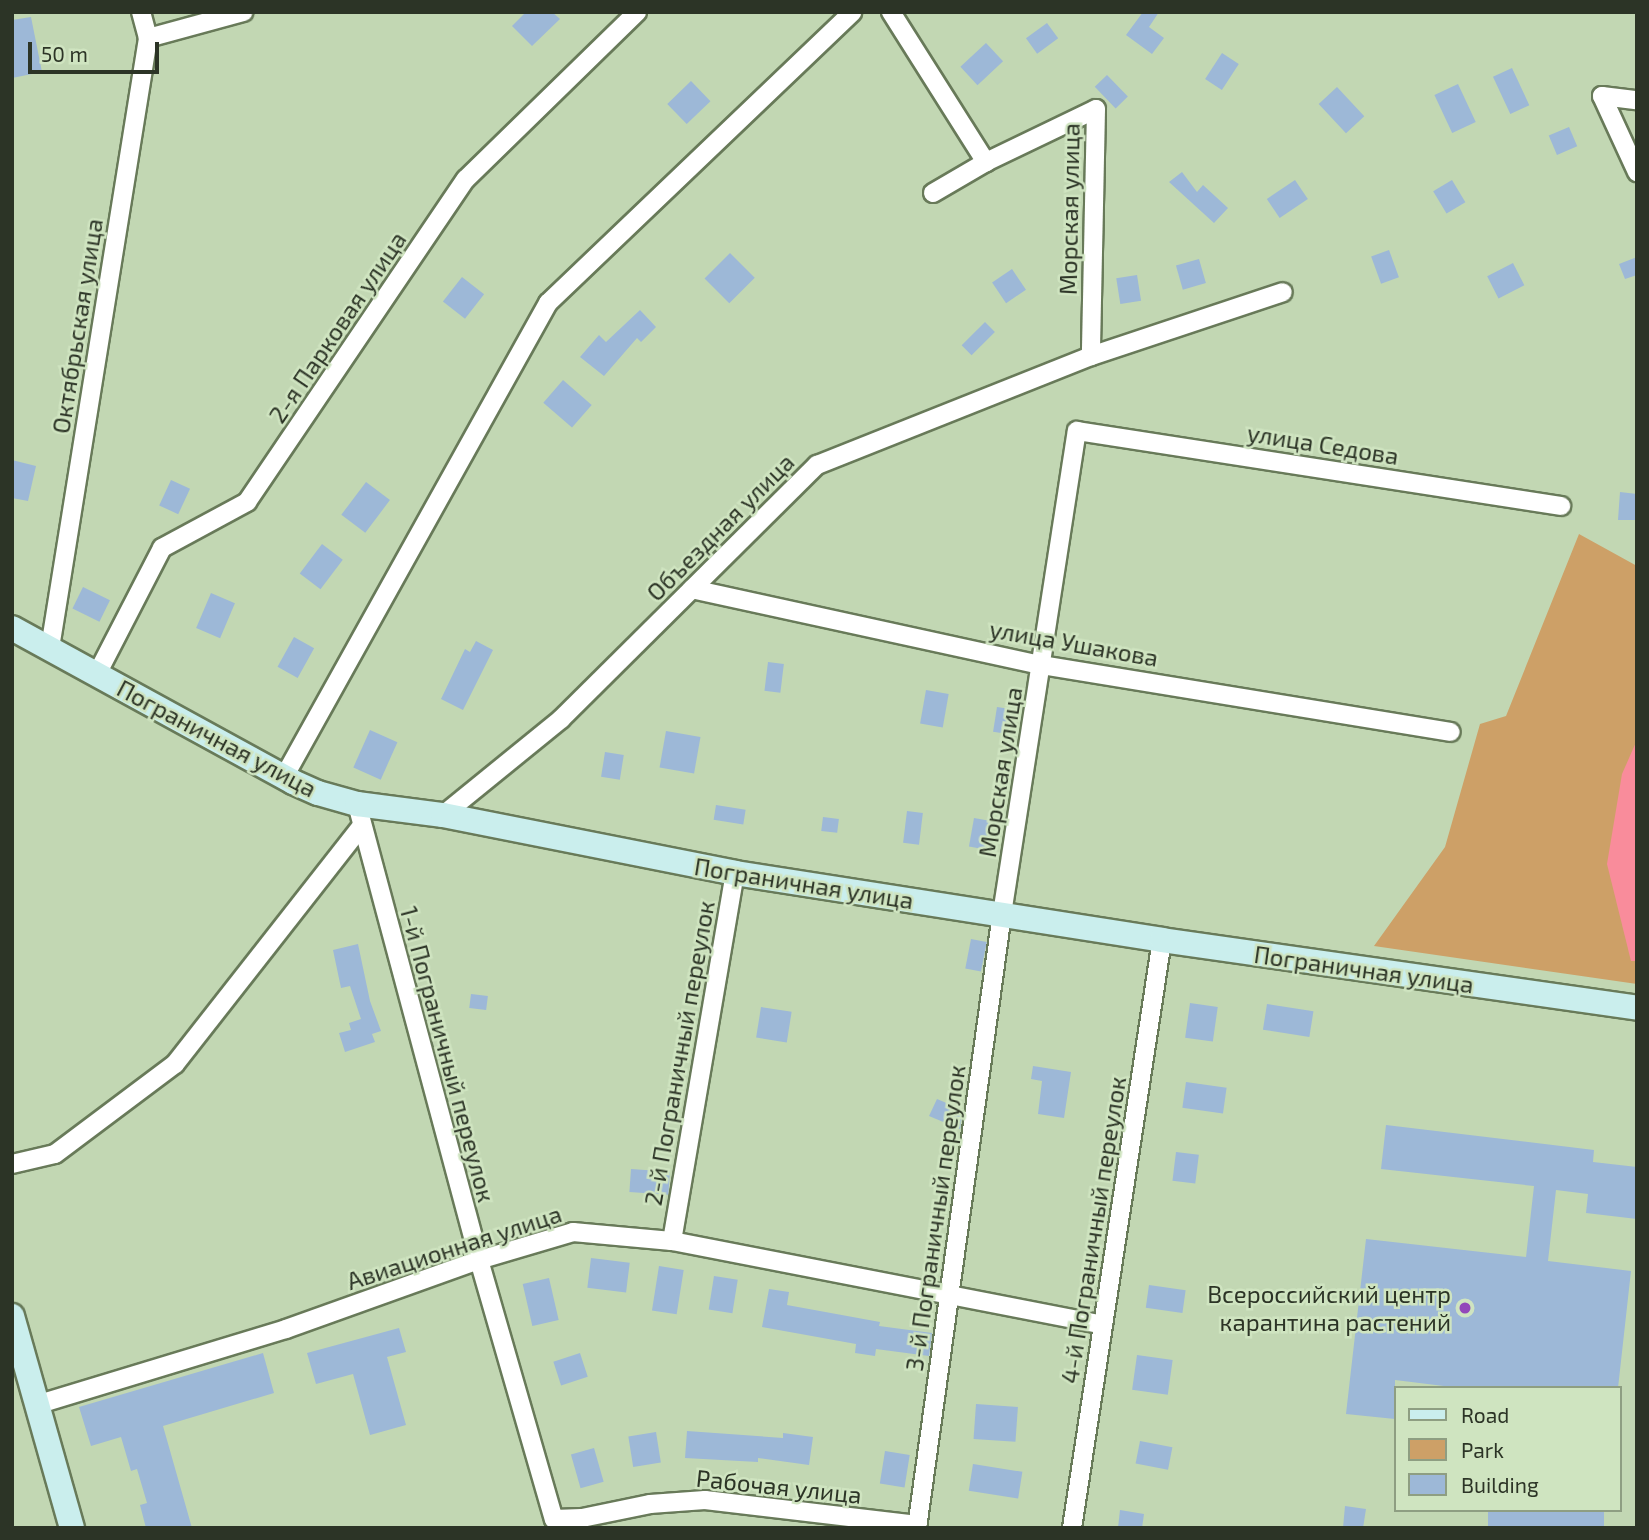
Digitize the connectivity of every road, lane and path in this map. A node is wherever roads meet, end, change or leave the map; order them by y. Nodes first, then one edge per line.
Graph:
1 (141, 12) edge
2 (244, 12) edge
3 (637, 12) edge
4 (852, 12) edge
5 (891, 12) edge
6 (148, 38) junction
7 (1637, 100) edge
8 (986, 162) junction
9 (1637, 172) edge
10 (933, 192) dead end
11 (1283, 292) dead end
12 (1091, 356) junction
13 (1077, 431) joint
14 (1561, 506) dead end
15 (692, 589) junction
16 (12, 628) edge
17 (50, 648) junction
18 (1042, 665) junction
19 (97, 674) junction
20 (1451, 732) dead end
21 (284, 777) junction
22 (359, 815) junction
23 (443, 816) junction
24 (735, 873) junction
25 (1002, 914) junction
26 (1161, 940) junction
27 (1637, 1008) edge
28 (12, 1164) edge
29 (672, 1241) junction
30 (479, 1260) junction
31 (949, 1297) junction
32 (12, 1316) edge
33 (1103, 1325) junction
34 (36, 1405) junction
35 (65, 1502) junction
36 (554, 1519) joint
37 (918, 1526) edge
38 (51, 1528) edge
39 (72, 1528) edge
40 (1072, 1528) edge

1 - 6 street, Октябрьская улица
2 - 6 street
3 - 19 street, 2-я Парковая улица
4 - 21 street
5 - 8 street
6 - 17 street, Октябрьская улица
7 - 9 street
8 - 10 street
8 - 12 street, Морская улица
11 - 12 street, Объездная улица
12 - 15 street, Объездная улица
13 - 14 street, улица Седова
13 - 18 street, Морская улица
15 - 18 street, улица Ушакова
15 - 23 street, Объездная улица
16 - 17 street, Пограничная улица
17 - 19 street, Пограничная улица
18 - 20 street, улица Ушакова
18 - 25 street, Морская улица
19 - 21 street, Пограничная улица
21 - 22 street, Пограничная улица
22 - 23 street, Пограничная улица
22 - 28 street
22 - 30 street, 1-й Пограничный переулок
23 - 24 street, Пограничная улица
24 - 25 street, Пограничная улица
24 - 29 street, 2-й Пограничный переулок
25 - 26 street, Пограничная улица
25 - 31 street, 3-й Пограничный переулок
26 - 27 street, Пограничная улица
26 - 33 street, 4-й Пограничный переулок
29 - 30 street, Авиационная улица
29 - 31 street, Авиационная улица
30 - 34 street, Авиационная улица
30 - 36 street, 1-й Пограничный переулок
31 - 33 street, Авиационная улица
31 - 37 street, 3-й Пограничный переулок
32 - 34 street
33 - 40 street, 4-й Пограничный переулок
34 - 35 street
35 - 38 street
35 - 39 street
36 - 37 street, Рабочая улица

